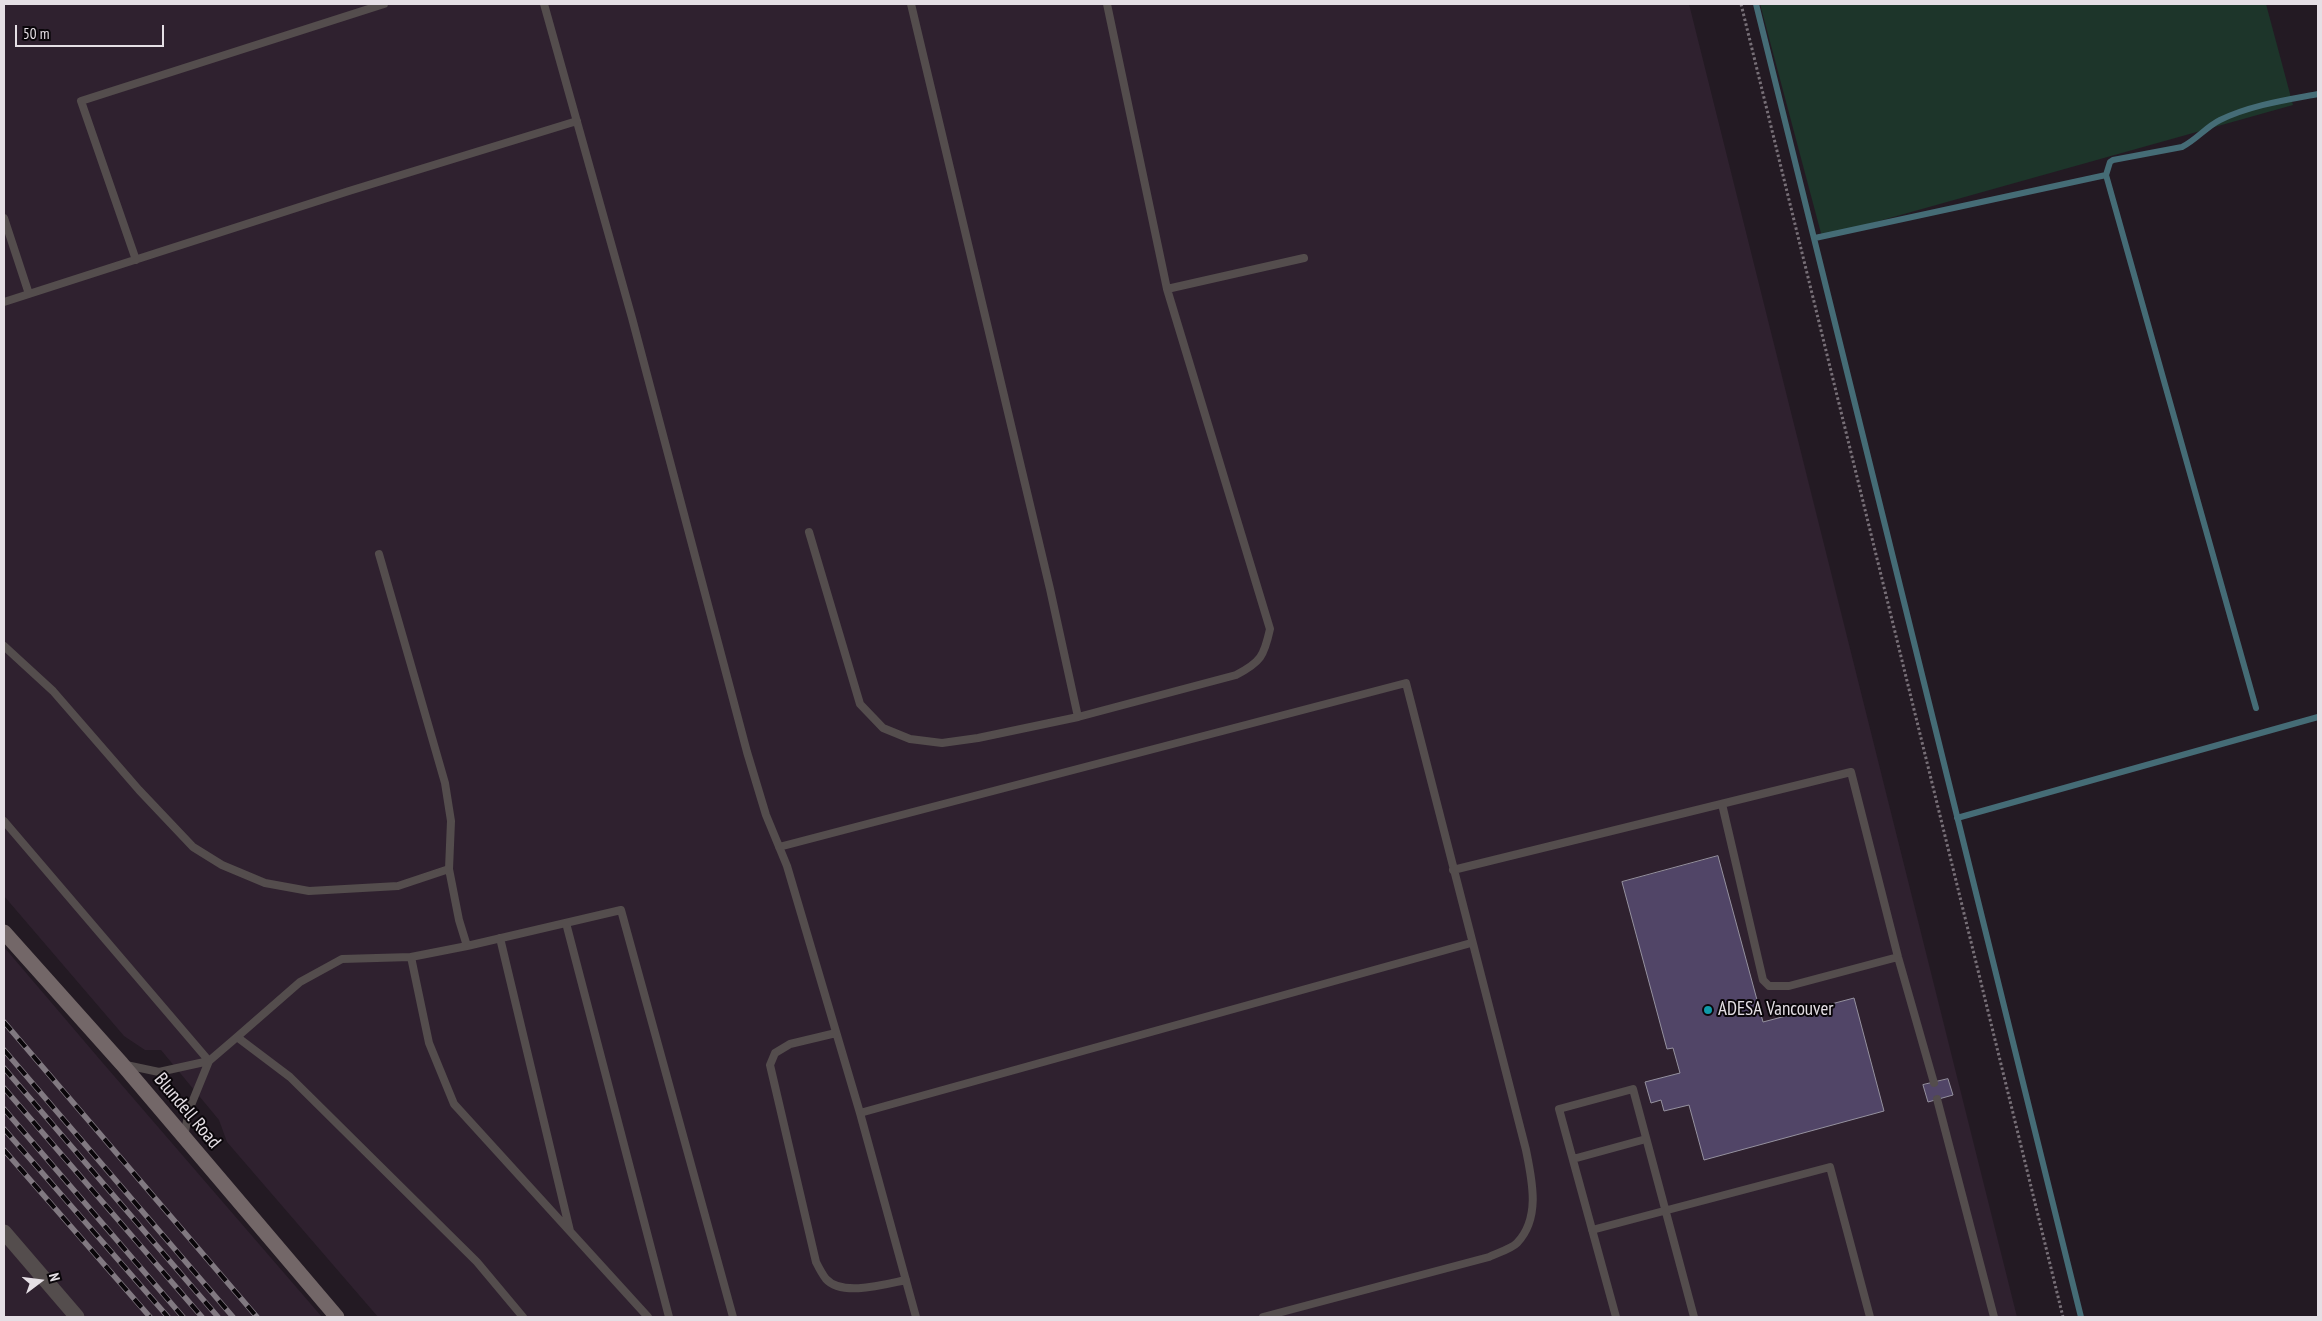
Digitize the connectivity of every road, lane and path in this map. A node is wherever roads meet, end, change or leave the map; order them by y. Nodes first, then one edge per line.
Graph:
1 (384, 4) edge
2 (544, 4) edge
3 (911, 4) edge
4 (1107, 4) edge
5 (1742, 4) edge
6 (577, 121) junction
7 (4, 218) edge
8 (1304, 258) dead end
9 (136, 260) junction
10 (1167, 290) junction
11 (29, 294) junction
12 (4, 302) edge
13 (809, 532) dead end
14 (379, 554) dead end
15 (4, 646) edge
16 (1078, 717) junction
17 (1722, 804) junction
18 (4, 821) edge
19 (779, 846) junction
20 (450, 869) junction
21 (1453, 870) junction
22 (566, 923) junction
23 (4, 932) edge
24 (500, 938) junction
25 (1471, 943) junction
26 (467, 946) junction
27 (411, 957) junction
28 (1898, 957) junction
29 (836, 1033) junction
30 (237, 1037) junction
31 (209, 1061) junction
32 (122, 1064) junction
33 (1934, 1083) dead end
34 (1937, 1099) dead end
35 (860, 1113) junction
36 (184, 1139) junction
37 (1646, 1139) junction
38 (1573, 1159) junction
39 (1666, 1211) junction
40 (1592, 1230) junction
41 (4, 1232) edge
42 (571, 1232) junction
43 (906, 1280) junction
44 (77, 1317) edge
45 (337, 1317) edge
46 (524, 1317) edge
47 (648, 1317) edge
48 (669, 1317) edge
49 (733, 1317) edge
50 (916, 1317) edge
51 (1262, 1317) edge
52 (1616, 1317) edge
53 (1694, 1317) edge
54 (1870, 1317) edge
55 (1994, 1317) edge
56 (2063, 1317) edge

1 - 9 lane
2 - 6 lane
3 - 16 lane
4 - 10 lane
5 - 56 path
6 - 9 lane
6 - 19 lane
7 - 11 lane
8 - 10 lane
9 - 11 lane
10 - 16 lane
11 - 12 lane
13 - 16 lane
14 - 20 lane
15 - 20 lane
17 - 21 lane
17 - 28 lane
17 - 28 lane
18 - 31 lane
19 - 21 lane
19 - 29 lane
20 - 26 lane
21 - 25 lane
22 - 24 lane
22 - 48 lane
22 - 49 lane
23 - 32 main road, Blundell Road
24 - 26 lane
24 - 42 lane
25 - 35 lane
25 - 51 lane
26 - 27 lane
27 - 30 lane
27 - 42 lane
28 - 33 lane
29 - 35 lane
29 - 43 lane
30 - 31 lane
30 - 46 lane
31 - 32 lane
31 - 36 lane
32 - 36 main road, Blundell Road
34 - 55 lane
35 - 43 lane
36 - 45 main road, Blundell Road
37 - 38 lane
37 - 38 lane
37 - 39 lane
38 - 40 lane
39 - 40 lane
39 - 53 lane
39 - 54 lane
40 - 52 lane
41 - 44 street
42 - 47 lane
43 - 50 lane

